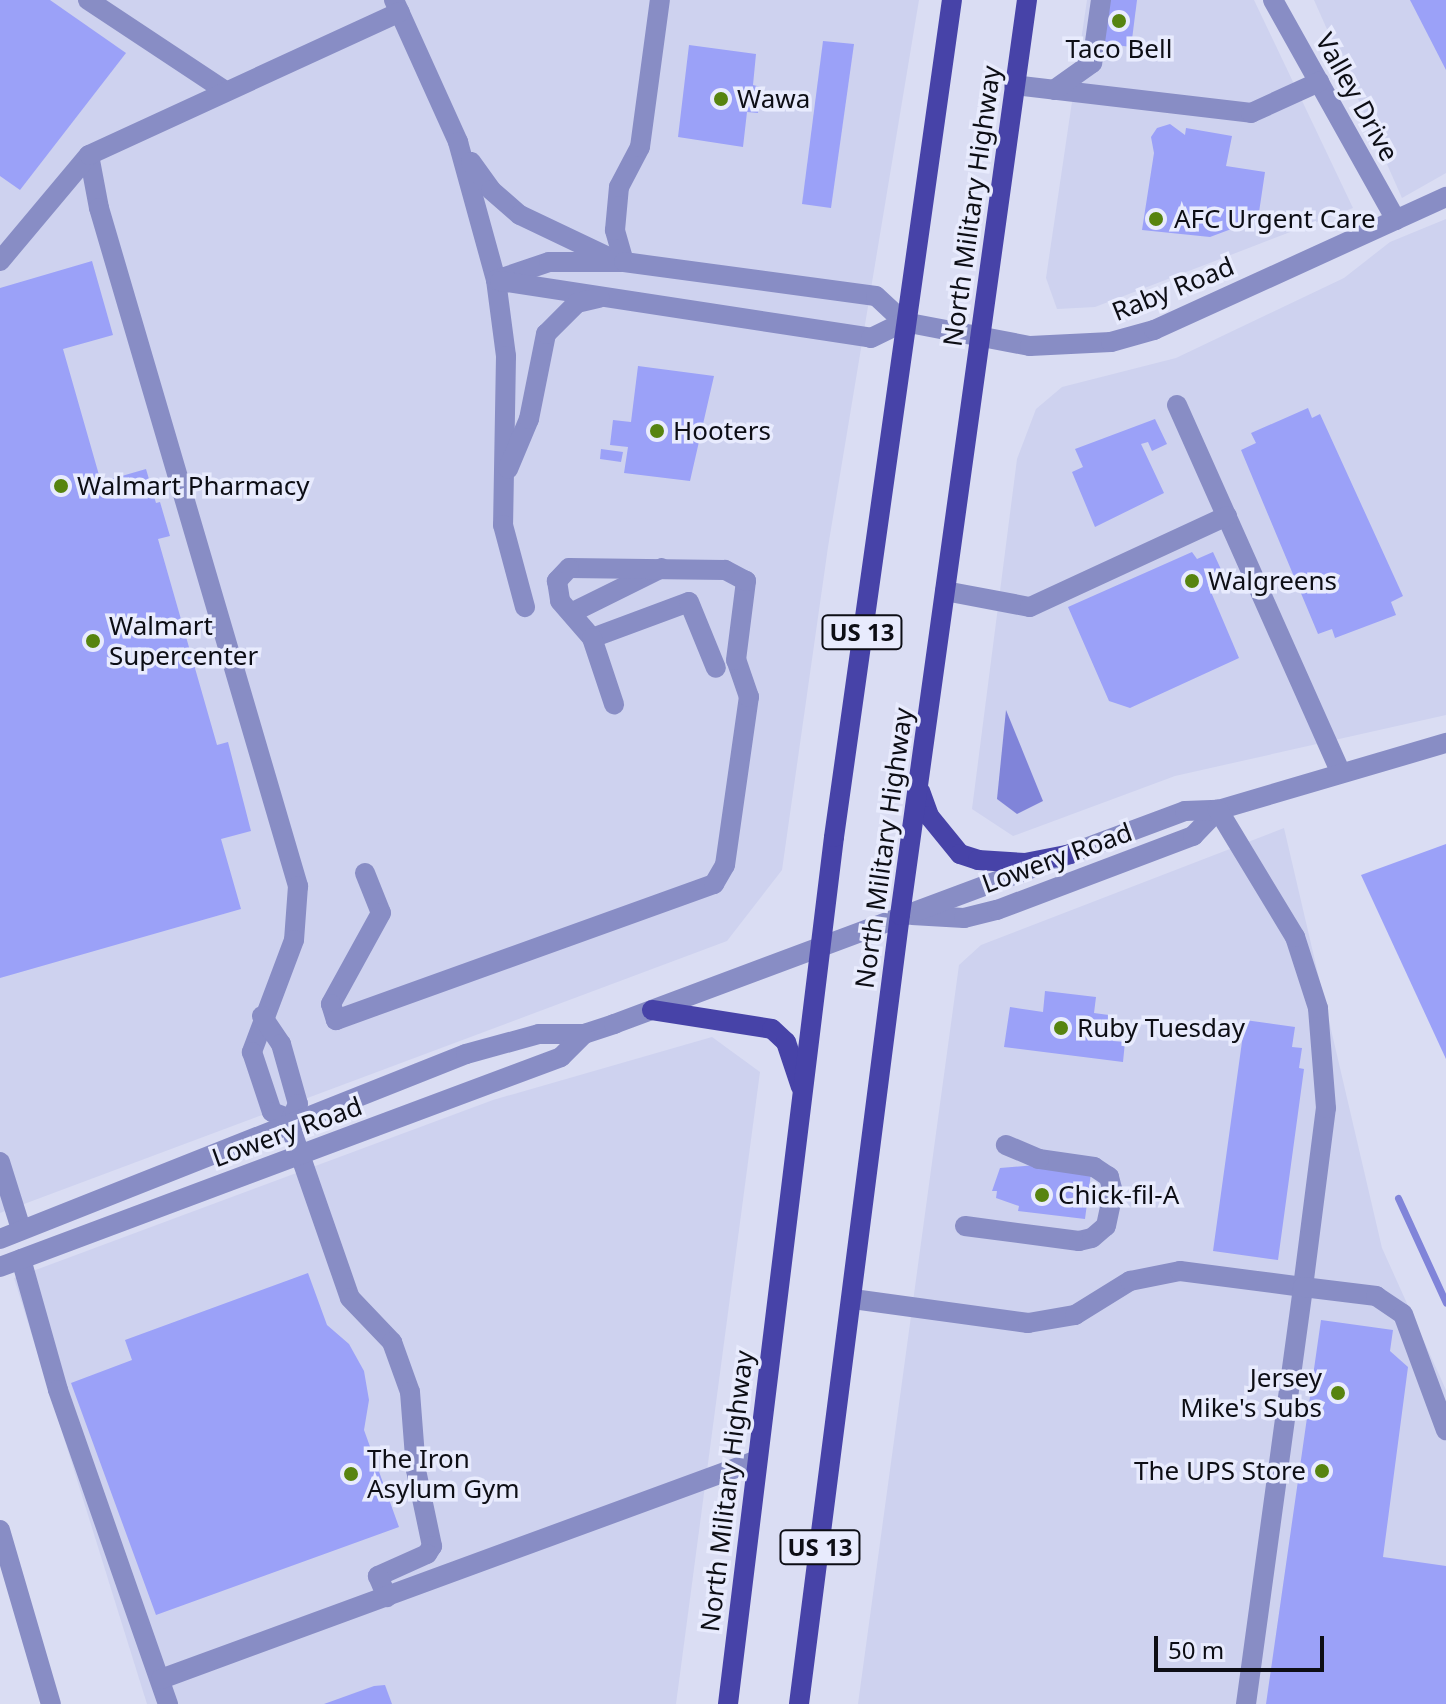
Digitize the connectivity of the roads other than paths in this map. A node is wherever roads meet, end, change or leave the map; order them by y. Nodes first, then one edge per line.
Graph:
1 (88, 0) edge
2 (660, 0) edge
3 (952, 0) edge
4 (1027, 0) edge
5 (1101, 0) edge
6 (1273, 0) edge
7 (397, 6) edge
8 (1319, 82) junction
9 (1014, 85) junction
10 (224, 90) junction
11 (1054, 90) junction
12 (458, 142) junction
13 (89, 155) junction
14 (1446, 197) edge
15 (1396, 220) junction
16 (1, 259) edge
17 (624, 262) junction
18 (496, 280) junction
19 (607, 296) junction
20 (904, 322) junction
21 (980, 336) junction
22 (1177, 405) dead end
23 (507, 472) junction
24 (1227, 516) junction
25 (666, 566) junction
26 (945, 591) junction
27 (525, 607) dead end
28 (573, 612) junction
29 (592, 638) junction
30 (716, 668) dead end
31 (614, 704) dead end
32 (1446, 743) edge
33 (1340, 771) junction
34 (918, 787) junction
35 (1218, 810) junction
36 (1071, 854) junction
37 (365, 873) dead end
38 (900, 915) junction
39 (822, 943) junction
40 (652, 1010) junction
41 (262, 1016) junction
42 (584, 1034) junction
43 (803, 1093) junction
44 (288, 1121) junction
45 (1006, 1145) dead end
46 (298, 1155) junction
47 (0, 1162) edge
48 (965, 1226) dead end
49 (21, 1229) junction
50 (0, 1239) edge
51 (21, 1259) junction
52 (0, 1267) edge
53 (1303, 1287) junction
54 (853, 1299) junction
55 (1446, 1430) edge
56 (755, 1461) junction
57 (0, 1530) edge
58 (387, 1597) junction
59 (161, 1679) junction
60 (51, 1704) edge
61 (168, 1704) edge
62 (728, 1704) edge
63 (799, 1704) edge
64 (1246, 1704) edge

1 - 10 street
2 - 17 street
3 - 20 main road, North Military Highway / US 13
4 - 9 main road, North Military Highway / US 13
5 - 11 street
6 - 8 street, Valley Drive
7 - 10 street
7 - 12 street
8 - 11 street
8 - 15 street, Valley Drive
9 - 11 street
9 - 21 main road, North Military Highway / US 13
10 - 13 street
12 - 17 street
12 - 18 street
13 - 16 street
13 - 41 street
14 - 15 street, Raby Road
15 - 21 street, Raby Road
17 - 18 street
17 - 20 street
18 - 19 street
18 - 23 street
19 - 20 street
19 - 23 street
20 - 21 street, Raby Road
20 - 39 main road, North Military Highway / US 13
21 - 26 main road, North Military Highway / US 13
22 - 24 street
23 - 27 street
24 - 26 street
24 - 33 street
25 - 28 street
25 - 28 street
25 - 37 street
26 - 34 main road, North Military Highway / US 13
28 - 29 street
29 - 30 street
29 - 31 street
32 - 33 street, Lowery Road
33 - 35 street, Lowery Road
34 - 36 main road
34 - 38 main road, North Military Highway / US 13
35 - 36 street, Lowery Road
35 - 38 street, Lowery Road
35 - 53 street
36 - 38 street, Lowery Road
38 - 39 street, Lowery Road
38 - 54 main road, North Military Highway / US 13
39 - 40 street, Lowery Road
39 - 43 main road, North Military Highway / US 13
40 - 42 street, Lowery Road
40 - 43 main road
41 - 44 street
41 - 44 street
42 - 44 street, Lowery Road
42 - 46 street, Lowery Road
43 - 56 main road, North Military Highway / US 13
44 - 46 street
44 - 49 street, Lowery Road
45 - 48 street
46 - 51 street, Lowery Road
46 - 58 street
47 - 49 street
49 - 50 street, Lowery Road
51 - 52 street, Lowery Road
51 - 59 street
53 - 54 street
53 - 55 street
53 - 64 street
54 - 63 main road, North Military Highway / US 13
56 - 58 street
56 - 62 main road, North Military Highway / US 13
57 - 60 street
58 - 59 street
59 - 61 street

